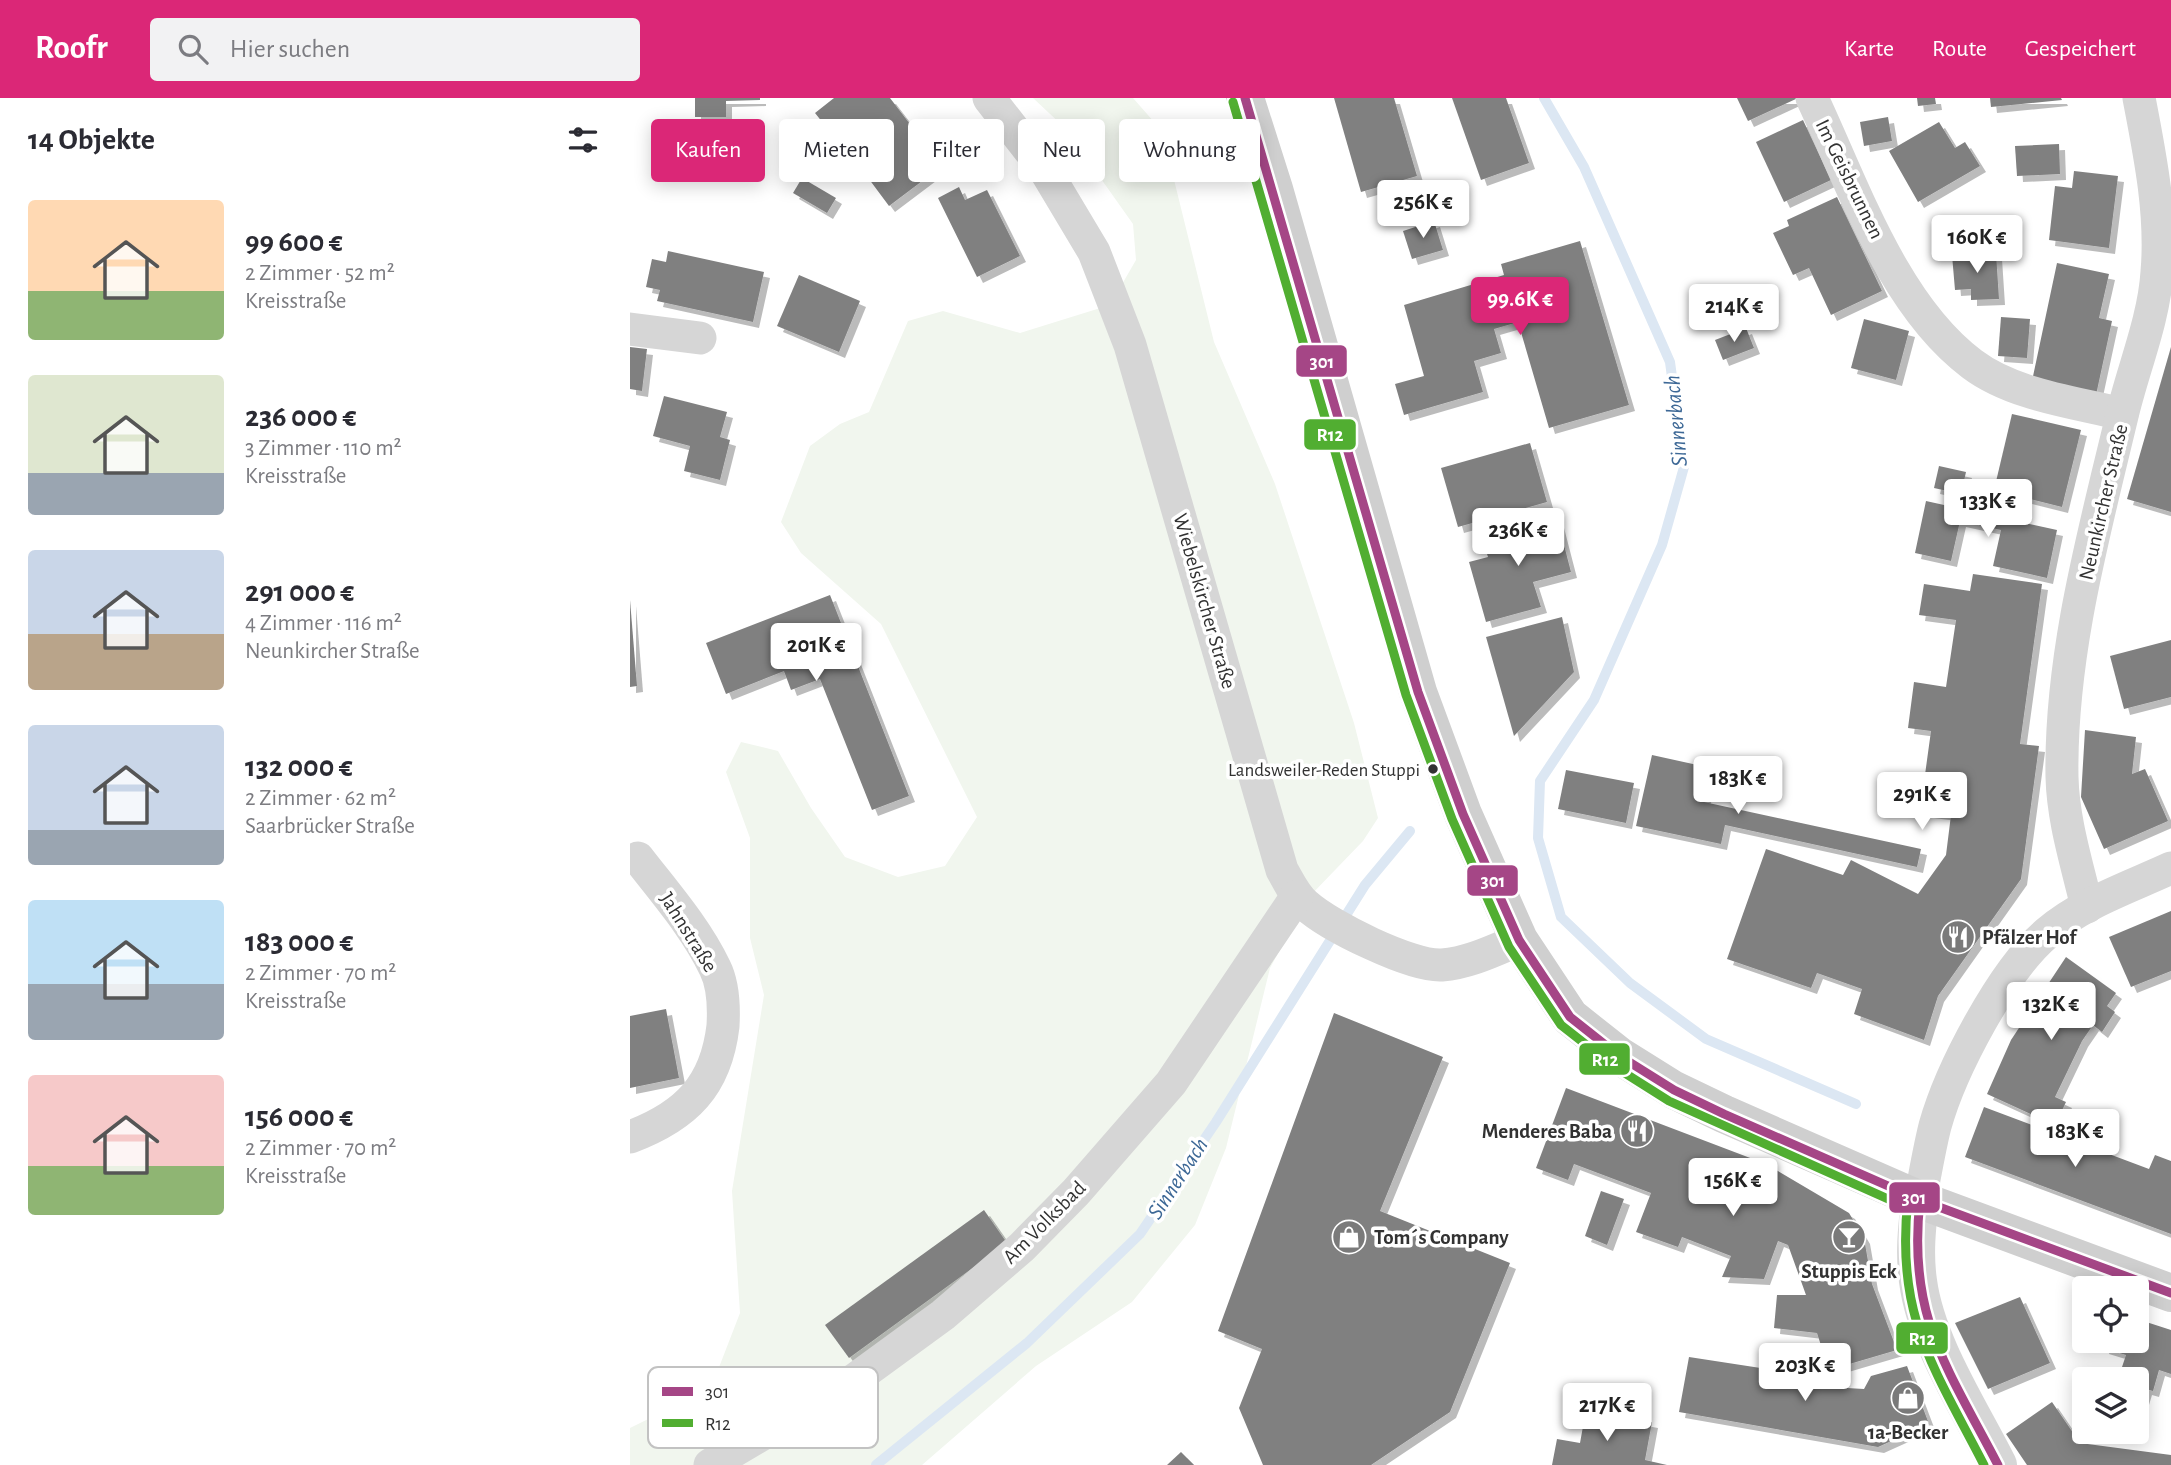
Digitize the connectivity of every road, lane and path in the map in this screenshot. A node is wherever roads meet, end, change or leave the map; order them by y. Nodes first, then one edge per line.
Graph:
1 (989, 98) edge
2 (1245, 98) edge
3 (1812, 98) edge
4 (2139, 98) edge
5 (630, 330) edge
6 (700, 338) dead end
7 (2122, 414) junction
8 (638, 858) dead end
9 (2171, 868) edge
10 (1310, 906) junction
11 (2087, 907) junction
12 (1519, 940) junction
13 (630, 1137) edge
14 (1920, 1200) junction
15 (2171, 1293) edge
16 (872, 1367) edge
17 (739, 1448) edge
18 (710, 1465) edge
19 (1998, 1465) edge

1 - 10 street, Wiebelskircher Straße
2 - 12 main road
3 - 7 street, Im Geisbrunnen
4 - 7 street, Neunkircher Straße
5 - 6 street
7 - 11 street, Neunkircher Straße
8 - 13 street, Jahnstraße
9 - 11 street
10 - 12 street
10 - 16 street, Am Volksbad
11 - 14 street
12 - 14 main road
14 - 15 main road
14 - 19 street
17 - 18 street, Am Volksbad

